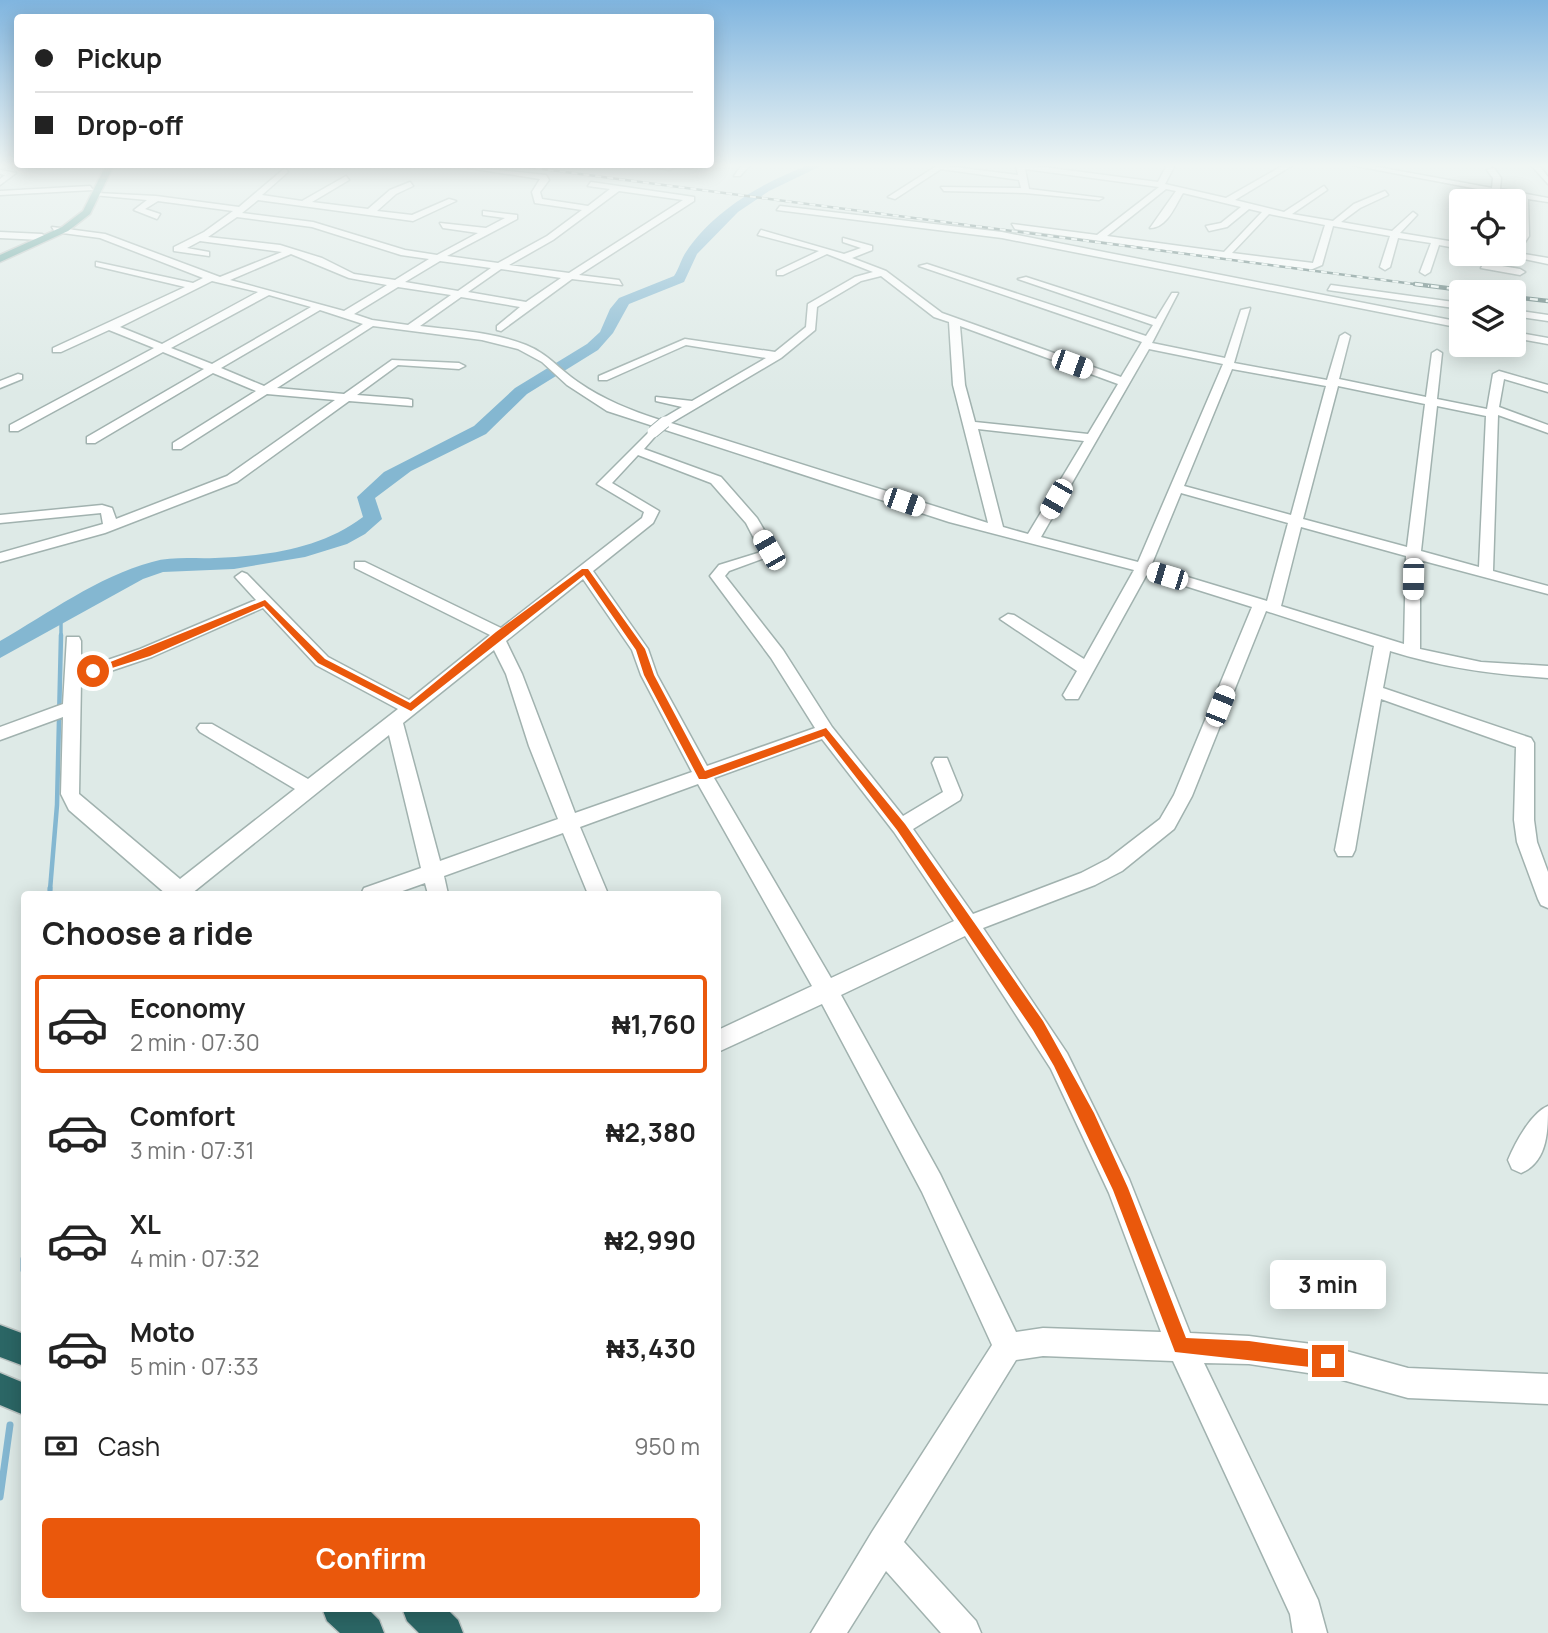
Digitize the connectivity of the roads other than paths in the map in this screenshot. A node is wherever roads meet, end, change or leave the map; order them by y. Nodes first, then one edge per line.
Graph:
1 (33, 241) edge
2 (34, 241) edge
3 (114, 241) edge
4 (197, 241) edge
5 (219, 241) edge
6 (366, 241) edge
7 (468, 241) edge
8 (544, 241) edge
9 (624, 241) edge
10 (791, 241) edge
11 (849, 241) edge
12 (1034, 241) edge
13 (1129, 241) edge
14 (1239, 241) edge
15 (1326, 241) edge
16 (1393, 241) edge
17 (1436, 241) edge
18 (292, 251) junction
19 (827, 251) junction
20 (206, 254) dead end
21 (1226, 255) junction
22 (441, 256) junction
23 (0, 257) edge
24 (1526, 257) edge
25 (844, 258) junction
26 (939, 260) dead end
27 (1548, 261) edge
28 (99, 264) dead end
29 (500, 266) junction
30 (924, 266) junction
31 (1298, 266) junction
32 (1489, 266) edge
33 (1518, 266) edge
34 (1385, 267) dead end
35 (912, 270) dead end
36 (1425, 272) dead end
37 (1520, 272) junction
38 (780, 273) dead end
39 (900, 274) dead end
40 (569, 276) junction
41 (886, 276) junction
42 (216, 279) junction
43 (1023, 279) dead end
44 (1522, 280) edge
45 (618, 283) dead end
46 (398, 285) junction
47 (193, 286) junction
48 (268, 291) junction
49 (460, 294) junction
50 (1175, 295) dead end
51 (1449, 304) edge
52 (319, 306) junction
53 (531, 306) junction
54 (1246, 310) dead end
55 (345, 315) junction
56 (1526, 315) edge
57 (1548, 318) edge
58 (954, 321) junction
59 (371, 323) junction
60 (1158, 323) junction
61 (1449, 323) edge
62 (112, 325) junction
63 (410, 328) junction
64 (501, 328) dead end
65 (1345, 336) dead end
66 (1526, 337) edge
67 (1548, 341) edge
68 (1145, 343) junction
69 (166, 347) junction
70 (57, 350) dead end
71 (1437, 353) dead end
72 (777, 356) junction
73 (1229, 363) junction
74 (459, 366) dead end
75 (216, 368) junction
76 (18, 377) dead end
77 (603, 378) dead end
78 (1124, 382) junction
79 (1332, 383) junction
80 (0, 385) edge
81 (1548, 388) edge
82 (264, 390) junction
83 (348, 397) junction
84 (660, 399) dead end
85 (1430, 400) junction
86 (408, 403) dead end
87 (692, 405) junction
88 (1493, 412) junction
89 (970, 425) junction
90 (14, 428) dead end
91 (1548, 429) edge
92 (1091, 438) junction
93 (91, 440) dead end
94 (177, 446) dead end
95 (636, 450) junction
96 (1178, 488) junction
97 (0, 519) edge
98 (1297, 521) junction
99 (111, 526) junction
100 (996, 530) junction
101 (1032, 540) junction
102 (1413, 554) junction
103 (0, 558) edge
104 (360, 565) dead end
105 (1143, 568) junction
106 (585, 570) junction
107 (1486, 573) junction
108 (242, 577) dead end
109 (1544, 590) dead end
110 (265, 602) junction
111 (1267, 605) junction
112 (1008, 619) dead end
113 (498, 636) junction
114 (73, 641) dead end
115 (1383, 643) junction
116 (1412, 652) junction
117 (1087, 668) junction
118 (1548, 671) edge
119 (71, 678) junction
120 (1375, 691) junction
121 (1072, 695) dead end
122 (411, 708) junction
123 (64, 711) junction
124 (394, 721) junction
125 (206, 728) dead end
126 (826, 731) junction
127 (0, 734) edge
128 (941, 763) dead end
129 (703, 776) junction
130 (309, 789) junction
131 (570, 824) junction
132 (901, 827) junction
133 (1345, 850) dead end
134 (433, 872) junction
135 (177, 891) edge
136 (179, 891) edge
137 (379, 891) edge
138 (437, 891) edge
139 (597, 891) edge
140 (1548, 899) edge
141 (968, 925) junction
142 (828, 993) junction
143 (721, 1040) edge
144 (1548, 1118) edge
145 (1521, 1160) dead end
146 (0, 1341) edge
147 (1181, 1346) junction
148 (1008, 1347) junction
149 (21, 1349) edge
150 (0, 1389) edge
151 (1548, 1389) edge
152 (21, 1398) edge
153 (883, 1542) junction
154 (344, 1612) edge
155 (424, 1612) edge
156 (366, 1633) edge
157 (444, 1633) edge
158 (828, 1633) edge
159 (964, 1633) edge
160 (1310, 1633) edge

1 - 23 main road
2 - 23 main road
3 - 42 street
4 - 20 street
5 - 18 street
6 - 22 street
7 - 22 street
8 - 29 street
9 - 40 street
10 - 19 street
11 - 25 street
12 - 61 street
13 - 21 street
14 - 21 street
15 - 31 street
16 - 34 street
17 - 36 street
18 - 42 street
18 - 46 street
19 - 25 street
19 - 38 street
21 - 31 street
22 - 29 street
22 - 46 street
24 - 27 street
25 - 41 street
26 - 30 street
28 - 47 street
29 - 40 street
29 - 49 street
30 - 35 street
30 - 68 street
31 - 51 street
32 - 37 street
33 - 37 street
37 - 44 street
39 - 41 street
40 - 45 street
40 - 53 street
41 - 58 street
41 - 72 street
42 - 47 street
42 - 48 street
43 - 60 street
46 - 49 street
46 - 55 street
47 - 62 street
48 - 52 street
48 - 69 street
49 - 53 street
49 - 63 street
50 - 60 street
52 - 55 street
52 - 75 street
53 - 64 street
54 - 73 street
55 - 59 street
56 - 57 street
58 - 78 street
58 - 89 street
59 - 63 street
59 - 82 street
60 - 68 street
62 - 69 street
62 - 70 street
63 - 100 street
65 - 79 street
66 - 67 street
68 - 73 street
68 - 78 street
69 - 75 street
69 - 90 street
71 - 85 street
72 - 77 street
72 - 87 street
73 - 79 street
73 - 96 street
74 - 83 street
75 - 82 street
75 - 93 street
76 - 80 street
78 - 92 street
79 - 85 street
79 - 98 street
81 - 88 street
82 - 83 street
82 - 94 street
83 - 86 street
83 - 99 street
84 - 87 street
85 - 88 street
85 - 102 street
87 - 95 street, bridge
88 - 91 street
88 - 107 street
89 - 92 street
89 - 100 street
92 - 101 street
95 - 106 street
95 - 126 street
96 - 98 street
96 - 105 street
97 - 99 street
98 - 102 street
98 - 111 street
99 - 103 street
100 - 101 street
101 - 105 street
102 - 107 street
102 - 116 street
104 - 113 street
105 - 111 street
105 - 117 street
106 - 113 street
106 - 129 street
107 - 109 street
108 - 110 street
110 - 119 street
110 - 122 street
111 - 115 street
111 - 141 street
112 - 117 street
113 - 122 street
113 - 131 street
114 - 119 street
115 - 116 street
115 - 120 street
116 - 118 street
117 - 121 street
119 - 123 street
120 - 133 street
120 - 140 street
122 - 124 street
123 - 127 street
123 - 135 street
124 - 130 street
124 - 134 street
125 - 130 street
126 - 129 street
126 - 132 street
128 - 132 street
129 - 131 street
129 - 142 street
130 - 136 street
131 - 134 street
131 - 139 street
132 - 141 street
134 - 137 street
134 - 138 street
141 - 142 street
141 - 147 street
142 - 143 street
142 - 148 street
144 - 145 street
146 - 149 highway
147 - 148 street
147 - 151 street
147 - 160 street
148 - 153 street
150 - 152 highway
153 - 158 street
153 - 159 street
154 - 156 highway
155 - 157 highway

